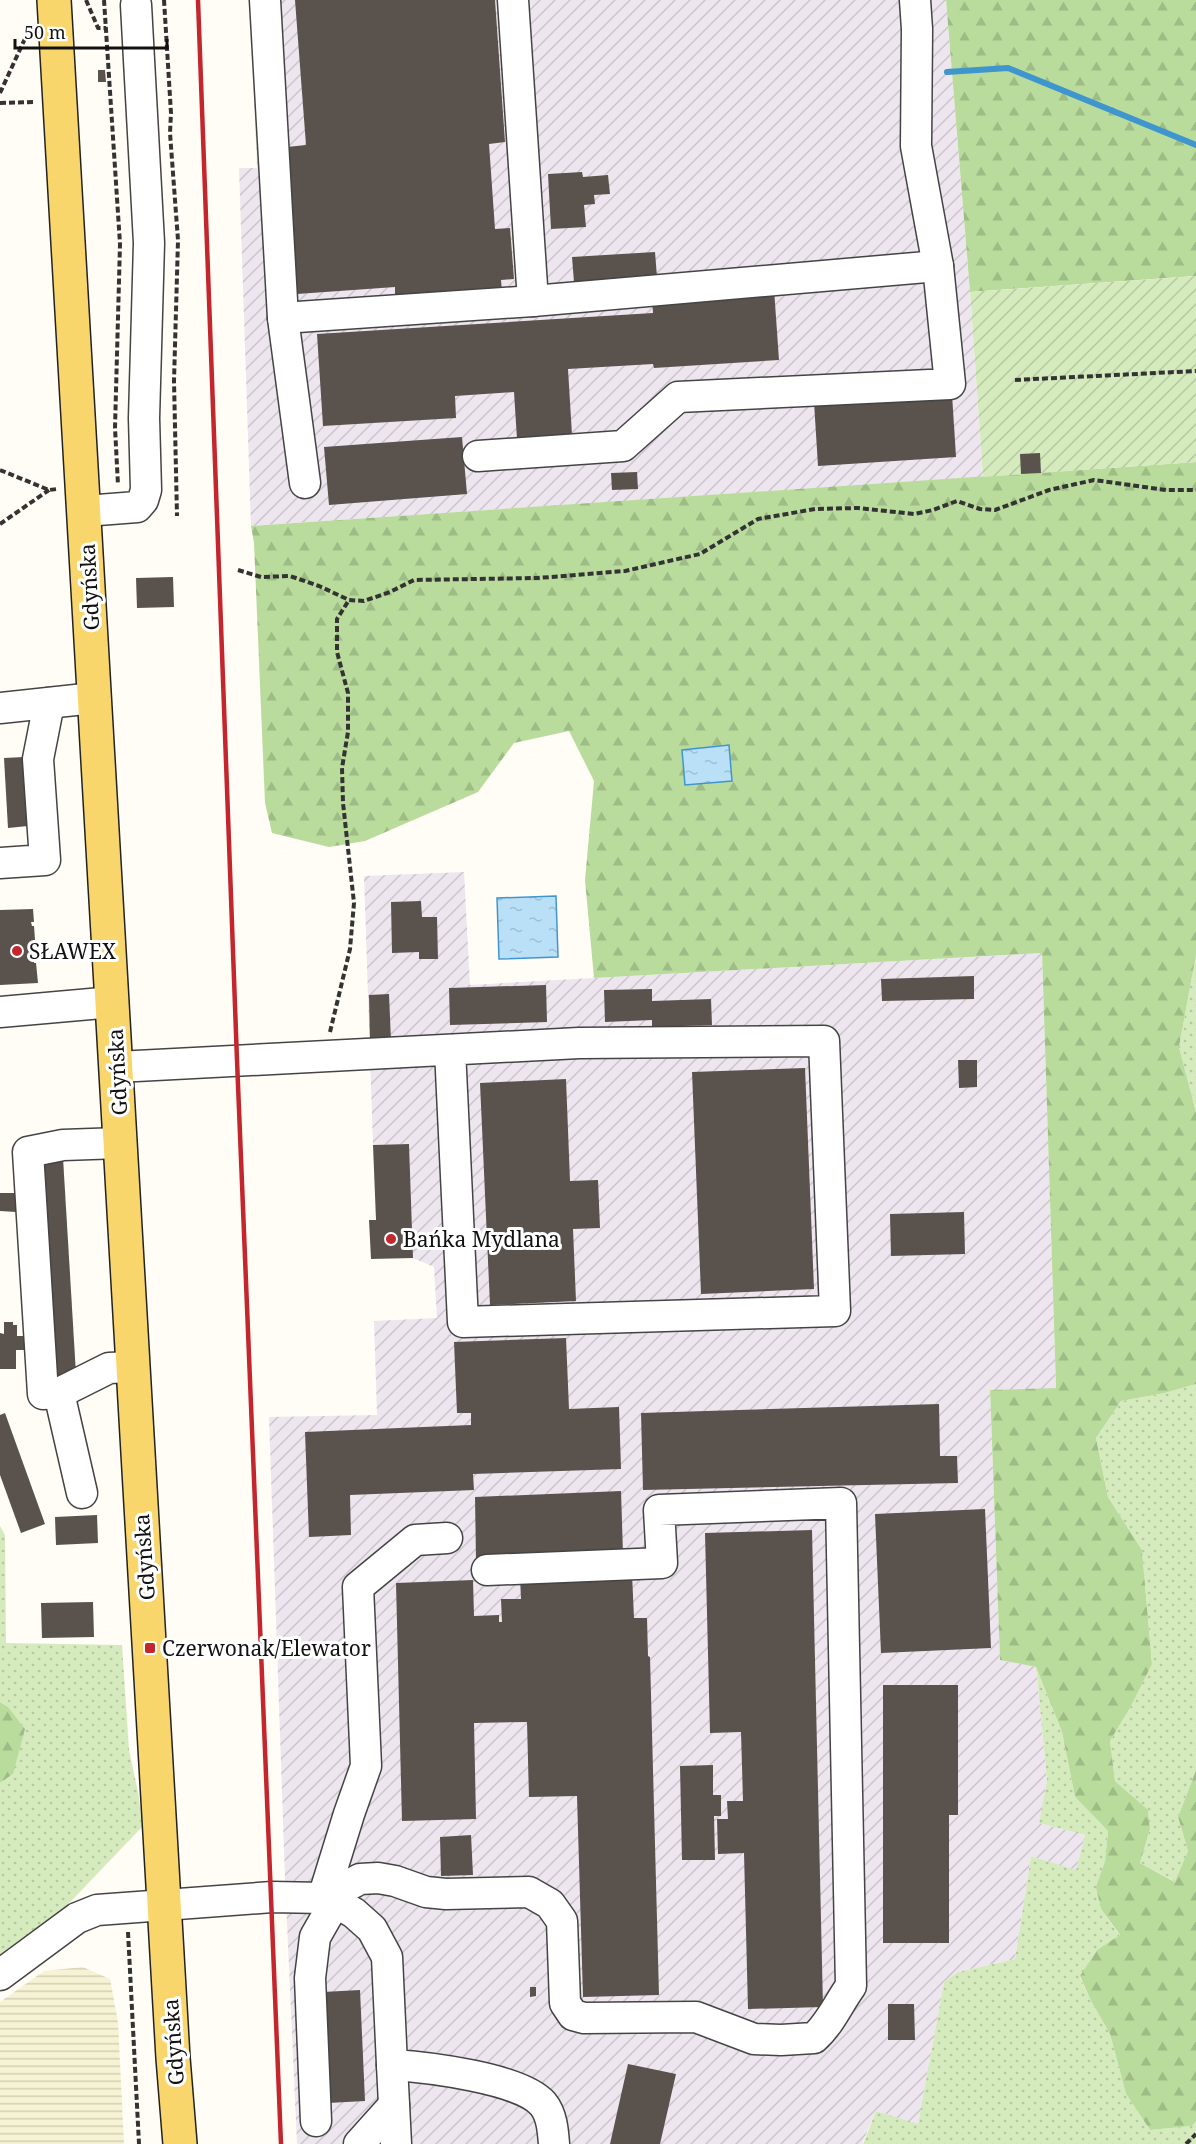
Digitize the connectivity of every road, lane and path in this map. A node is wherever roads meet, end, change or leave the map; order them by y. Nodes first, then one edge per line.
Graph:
1 (54, 0) edge
2 (86, 0) edge
3 (104, 0) edge
4 (265, 0) edge
5 (915, 0) edge
6 (134, 2) edge
7 (516, 5) edge
8 (32, 25) dead end
9 (106, 28) junction
10 (0, 93) edge
11 (35, 102) dead end
12 (0, 103) edge
13 (938, 266) junction
14 (533, 301) junction
15 (282, 318) junction
16 (1196, 371) edge
17 (1015, 380) dead end
18 (478, 456) dead end
19 (0, 470) edge
20 (305, 483) dead end
21 (50, 490) junction
22 (1196, 490) edge
23 (120, 492) dead end
24 (74, 500) junction
25 (0, 524) edge
26 (238, 570) dead end
27 (348, 600) junction
28 (94, 698) junction
29 (49, 702) junction
30 (2, 714) edge
31 (0, 863) edge
32 (114, 1002) junction
33 (0, 1012) edge
34 (450, 1050) junction
35 (324, 1056) junction
36 (117, 1067) junction
37 (120, 1143) junction
38 (132, 1366) junction
39 (59, 1393) junction
40 (82, 1493) dead end
41 (447, 1538) dead end
42 (487, 1570) dead end
43 (329, 1900) junction
44 (165, 1905) junction
45 (128, 1921) dead end
46 (0, 1975) edge
47 (392, 2065) junction
48 (394, 2104) junction
49 (316, 2121) dead end
50 (1196, 2134) edge
51 (139, 2144) edge
52 (180, 2144) edge
53 (359, 2144) edge
54 (396, 2144) edge
55 (554, 2144) edge
56 (1185, 2144) edge

1 - 24 main road, Gdyńska
2 - 9 path
3 - 9 path
4 - 15 street
5 - 13 street
6 - 24 street
7 - 14 street
8 - 10 path
9 - 23 path
11 - 12 path
13 - 14 street
13 - 18 street
14 - 15 street
15 - 20 street
16 - 17 path
19 - 21 path
21 - 24 path
21 - 25 path
22 - 27 path
24 - 28 main road, Gdyńska
26 - 27 path
27 - 35 path
28 - 29 street
28 - 32 main road, Gdyńska
29 - 30 street
29 - 31 street
32 - 33 street
32 - 36 main road, Gdyńska
34 - 34 street
34 - 35 street
35 - 36 street
36 - 37 main road, Gdyńska
37 - 38 main road, Gdyńska
37 - 39 street
38 - 39 street
38 - 44 main road, Gdyńska
39 - 40 street
41 - 43 street
42 - 43 street
43 - 44 street
43 - 47 street
43 - 49 street
44 - 46 street
44 - 52 main road, Gdyńska
45 - 51 path
47 - 48 street
47 - 55 street
48 - 53 street
48 - 54 street
50 - 56 path

